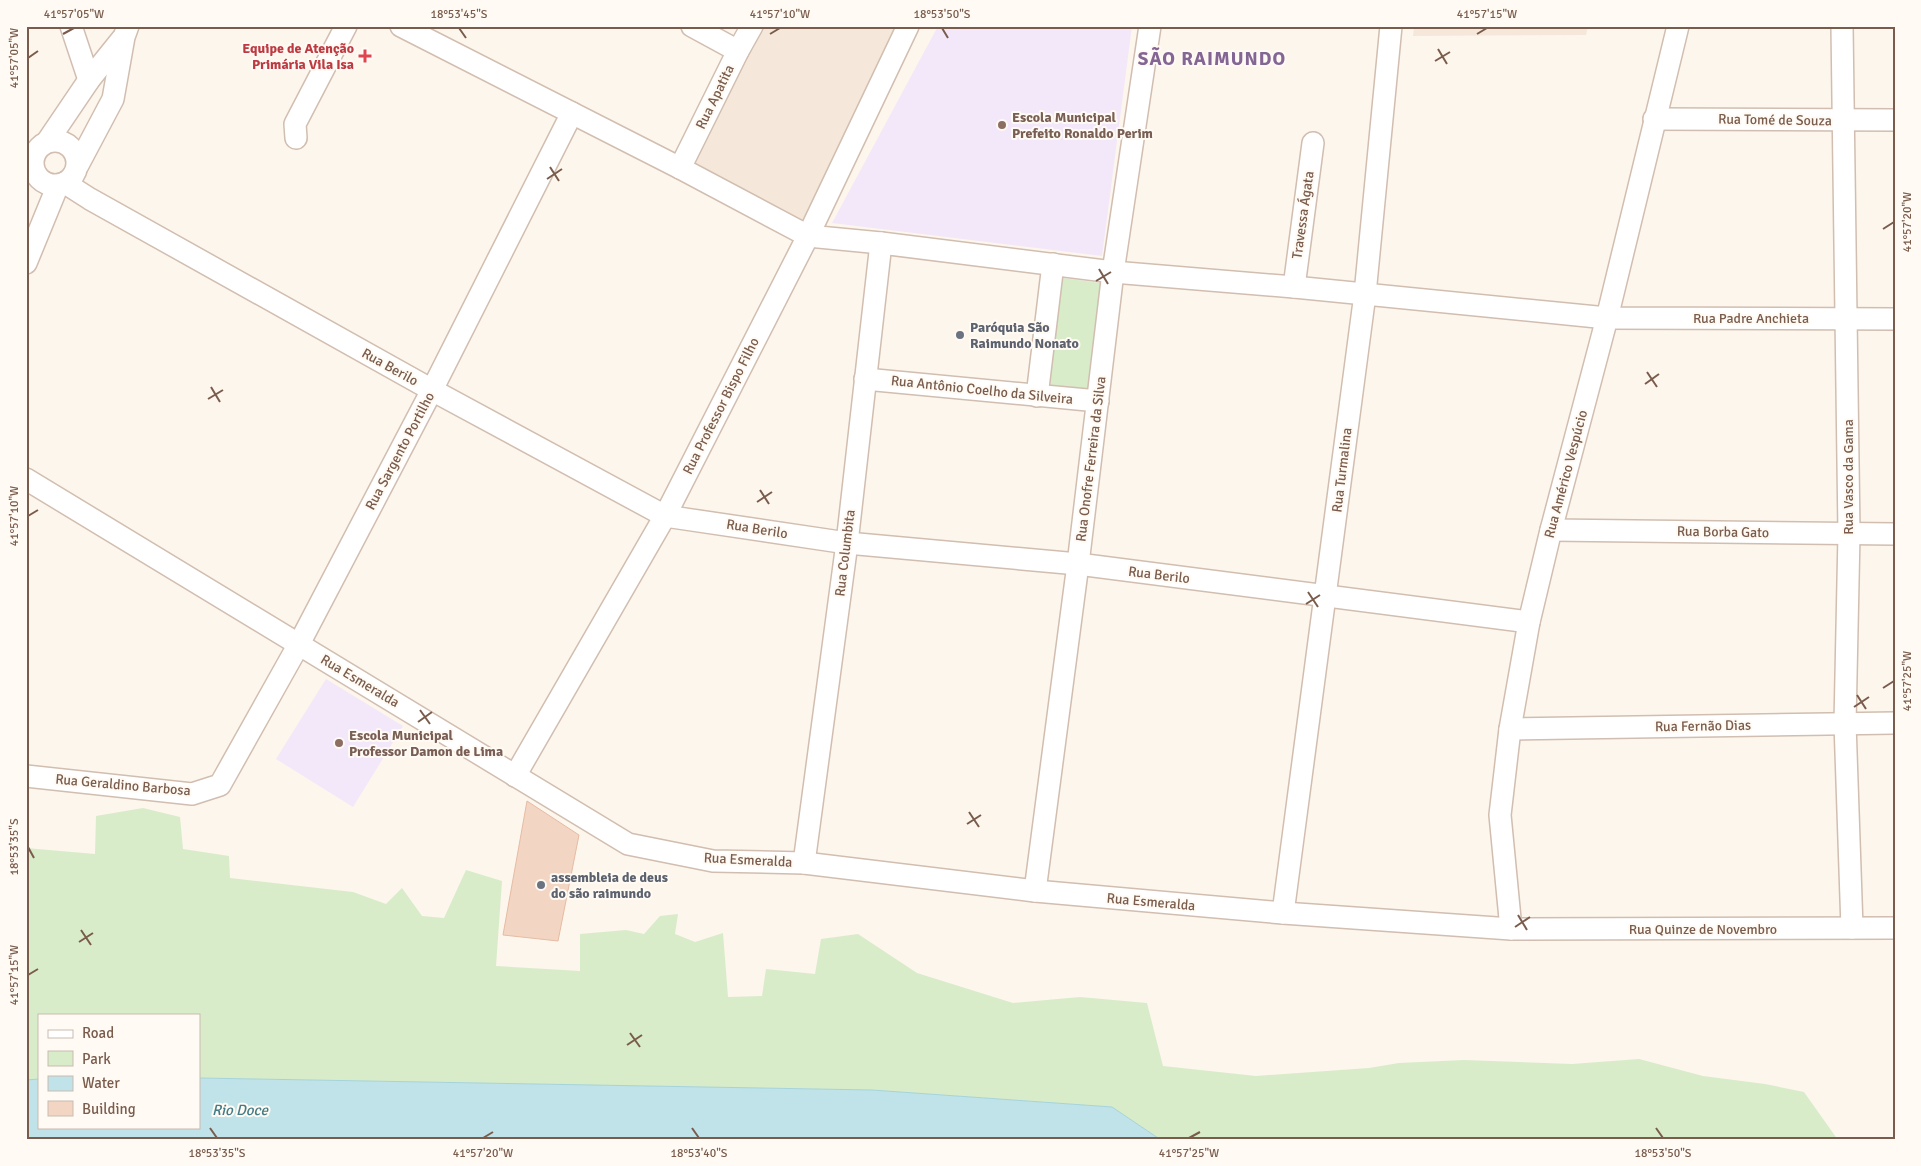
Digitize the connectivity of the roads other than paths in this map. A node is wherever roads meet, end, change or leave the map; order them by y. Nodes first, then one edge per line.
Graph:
1 (70, 26) edge
2 (346, 26) edge
3 (401, 26) edge
4 (692, 26) edge
5 (752, 26) edge
6 (908, 26) edge
7 (1150, 26) edge
8 (1391, 26) edge
9 (1678, 26) edge
10 (1842, 26) edge
11 (126, 31) edge
12 (738, 51) junction
13 (89, 80) junction
14 (572, 113) junction
15 (1654, 119) junction
16 (1895, 120) edge
17 (1844, 121) junction
18 (296, 138) dead end
19 (39, 143) edge
20 (1313, 143) dead end
21 (78, 165) junction
22 (680, 168) junction
23 (48, 184) edge
24 (808, 236) junction
25 (881, 243) junction
26 (26, 262) edge
27 (1053, 264) junction
28 (1113, 272) junction
29 (1294, 287) junction
30 (1365, 294) junction
31 (1607, 318) junction
32 (1847, 319) junction
33 (1895, 319) edge
34 (866, 379) junction
35 (432, 390) junction
36 (1038, 396) junction
37 (1098, 401) junction
38 (26, 479) edge
39 (665, 516) junction
40 (1551, 530) junction
41 (1849, 534) junction
42 (1895, 534) edge
43 (847, 543) junction
44 (1078, 564) junction
45 (1326, 596) junction
46 (1529, 622) junction
47 (299, 644) junction
48 (1845, 723) junction
49 (1895, 723) edge
50 (1510, 729) junction
51 (26, 776) edge
52 (515, 776) junction
53 (220, 785) joint
54 (804, 863) junction
55 (1035, 891) junction
56 (1283, 913) junction
57 (1852, 928) junction
58 (1895, 928) edge
59 (1510, 929) junction

1 - 13 street
2 - 18 street
3 - 14 street
4 - 12 street
5 - 12 street, Rua Apatita
6 - 24 street, Rua Professor Bispo Filho
7 - 28 street, Rua Onofre Ferreira da Silva
8 - 30 street, Rua Turmalina
9 - 15 street, Rua Américo Vespúcio
10 - 17 street, Rua Vasco da Gama
11 - 13 street
11 - 21 street
12 - 22 street, Rua Apatita
13 - 19 street
14 - 22 street
14 - 35 street, Rua Sargento Portilho
15 - 17 street, Rua Tomé de Souza
15 - 31 street, Rua Américo Vespúcio
16 - 17 street, Rua Tomé de Souza
17 - 32 street, Rua Vasco da Gama
19 - 21 street
19 - 23 street
20 - 29 street, Travessa Ágata
21 - 23 street
22 - 24 street
23 - 26 street
23 - 35 street, Rua Berilo
24 - 25 street, Rua Padre Anchieta
24 - 39 street, Rua Professor Bispo Filho
25 - 27 street, Rua Padre Anchieta
25 - 34 street, Rua Columbita
27 - 28 street, Rua Padre Anchieta
27 - 36 street
28 - 29 street, Rua Padre Anchieta
28 - 37 street, Rua Onofre Ferreira da Silva
29 - 30 street, Rua Padre Anchieta
30 - 31 street, Rua Padre Anchieta
30 - 45 street, Rua Turmalina
31 - 32 street, Rua Padre Anchieta
31 - 40 street, Rua Américo Vespúcio
32 - 33 street, Rua Padre Anchieta
32 - 41 street, Rua Vasco da Gama
34 - 36 street, Rua Antônio Coelho da Silveira
34 - 43 street, Rua Columbita
35 - 39 street, Rua Berilo
35 - 47 street, Rua Sargento Portilho
36 - 37 street, Rua Antônio Coelho da Silveira
37 - 44 street, Rua Onofre Ferreira da Silva
38 - 47 street, Rua Esmeralda
39 - 43 street, Rua Berilo
39 - 52 street, Rua Professor Bispo Filho
40 - 41 street, Rua Borba Gato
40 - 46 street, Rua Américo Vespúcio
41 - 42 street, Rua Borba Gato
41 - 48 street, Rua Vasco da Gama
43 - 44 street, Rua Berilo
43 - 54 street, Rua Columbita
44 - 45 street, Rua Berilo
44 - 55 street, Rua Onofre Ferreira da Silva
45 - 46 street, Rua Berilo
45 - 56 street, Rua Turmalina
46 - 50 street, Rua Américo Vespúcio
47 - 52 street, Rua Esmeralda
47 - 53 street, Rua Sargento Portilho
48 - 49 street, Rua Fernão Dias
48 - 50 street, Rua Fernão Dias
48 - 57 street, Rua Vasco da Gama
50 - 59 street, Rua Américo Vespúcio
51 - 53 street, Rua Geraldino Barbosa
52 - 54 street, Rua Esmeralda
54 - 55 street, Rua Esmeralda
55 - 56 street, Rua Esmeralda
56 - 59 street, Rua Esmeralda
57 - 58 street, Rua Quinze de Novembro
57 - 59 street, Rua Quinze de Novembro

